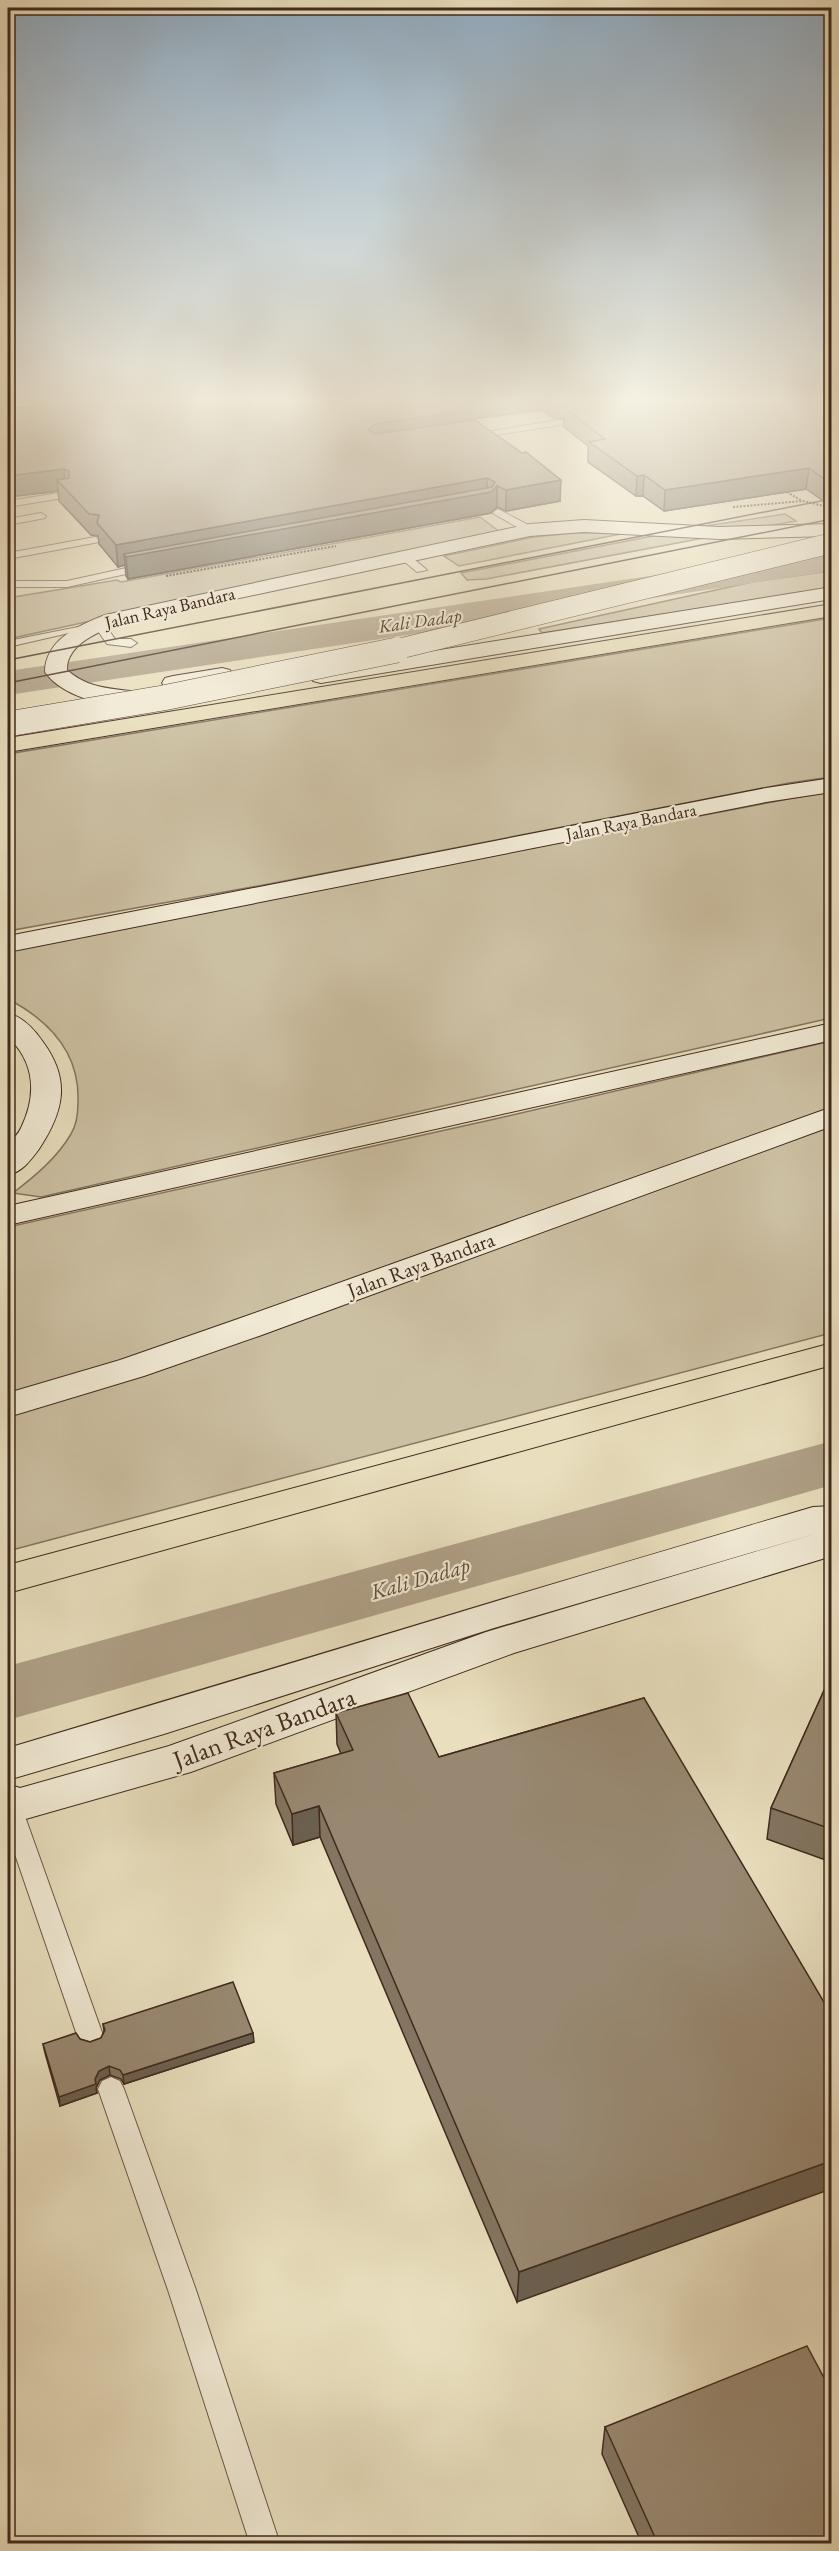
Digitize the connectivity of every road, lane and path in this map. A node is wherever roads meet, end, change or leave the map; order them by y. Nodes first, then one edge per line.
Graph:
1 (35, 517) edge
2 (507, 517) edge
3 (8, 522) edge
4 (530, 530) junction
5 (831, 530) edge
6 (95, 540) edge
7 (831, 543) edge
8 (346, 544) edge
9 (831, 550) edge
10 (23, 553) junction
11 (8, 556) edge
12 (404, 556) junction
13 (8, 562) edge
14 (164, 563) edge
15 (421, 570) dead end
16 (155, 578) edge
17 (8, 584) edge
18 (831, 593) edge
19 (831, 610) edge
20 (94, 625) junction
21 (131, 643) dead end
22 (8, 644) edge
23 (162, 700) junction
24 (8, 709) edge
25 (8, 723) edge
26 (8, 745) edge
27 (831, 785) edge
28 (8, 944) edge
29 (8, 1022) edge
30 (831, 1031) edge
31 (831, 1116) edge
32 (8, 1166) edge
33 (8, 1216) edge
34 (831, 1354) edge
35 (8, 1405) edge
36 (831, 1519) edge
37 (831, 1542) edge
38 (8, 1579) edge
39 (491, 1630) junction
40 (8, 1764) edge
41 (9, 1805) edge
42 (91, 2038) dead end
43 (111, 2089) dead end
44 (265, 2544) edge

1 - 3 lane
2 - 4 lane
4 - 5 street, Jalan Raya Bandara
4 - 12 street, Jalan Raya Bandara
6 - 10 lane
7 - 25 street, bridge
8 - 16 path
9 - 24 street, bridge
10 - 11 lane
10 - 13 lane
12 - 15 lane
12 - 20 street, Jalan Raya Bandara
14 - 17 lane
18 - 23 street
19 - 26 main road
20 - 21 lane
20 - 22 lane, Jalan Raya Bandara
20 - 23 street
23 - 25 street
27 - 28 street, Jalan Raya Bandara
29 - 32 street
30 - 33 street
31 - 35 street, Jalan Raya Bandara
34 - 38 main road
36 - 39 street, Jalan Raya Bandara
37 - 39 street, Jalan Raya Bandara
39 - 40 street, Jalan Raya Bandara
39 - 41 street, Jalan Raya Bandara
41 - 42 lane
43 - 44 lane

